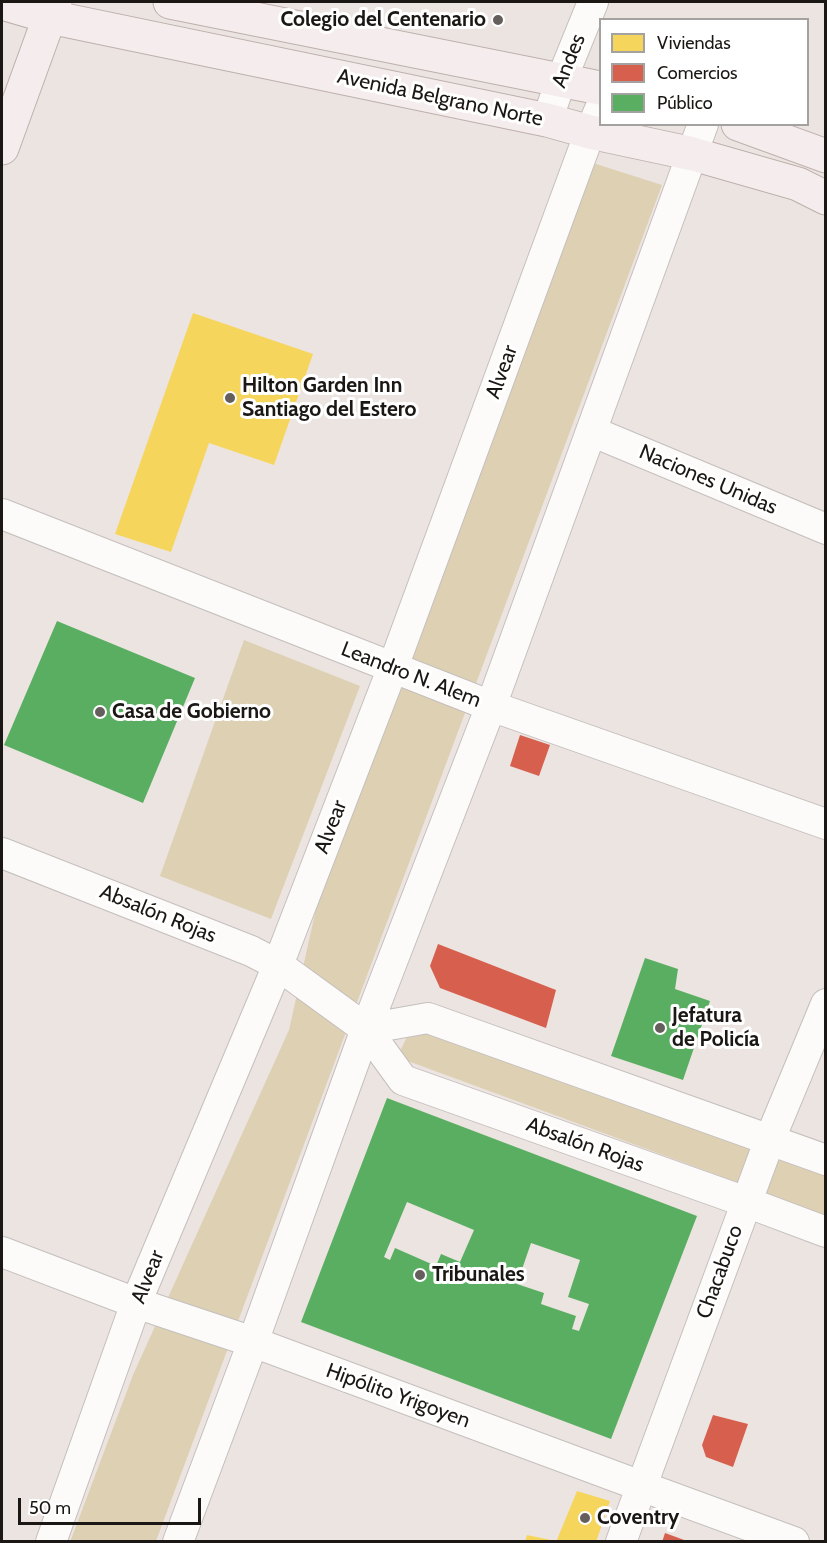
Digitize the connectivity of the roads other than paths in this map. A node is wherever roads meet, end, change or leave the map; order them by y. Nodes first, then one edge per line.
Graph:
1 (170, 2) edge
2 (593, 2) edge
3 (2, 3) edge
4 (52, 9) edge
5 (561, 81) junction
6 (599, 88) edge
7 (547, 120) junction
8 (595, 120) edge
9 (628, 126) edge
10 (743, 126) edge
11 (698, 139) edge
12 (2, 148) edge
13 (825, 156) edge
14 (825, 198) edge
15 (591, 431) junction
16 (2, 514) edge
17 (825, 529) edge
18 (393, 667) junction
19 (491, 706) junction
20 (825, 824) edge
21 (2, 853) edge
22 (278, 965) junction
23 (825, 1004) edge
24 (366, 1029) junction
25 (770, 1139) junction
26 (825, 1160) edge
27 (746, 1202) junction
28 (825, 1233) edge
29 (2, 1252) edge
30 (136, 1303) junction
31 (253, 1342) junction
32 (641, 1486) junction
33 (51, 1542) edge
34 (178, 1542) edge
35 (621, 1542) edge
36 (794, 1542) edge

1 - 5 main road, Avenida Belgrano Norte
2 - 5 street, Andes
3 - 4 main road, Avenida Belgrano Norte
4 - 7 main road, Avenida Belgrano Norte
4 - 12 main road
5 - 6 main road, Avenida Belgrano Norte
5 - 7 street, Andes
7 - 8 main road, Avenida Belgrano Norte
8 - 18 street, Alvear
9 - 11 main road, Avenida Belgrano Norte
10 - 13 main road
11 - 14 main road, Avenida Belgrano Norte
11 - 15 street
15 - 17 street, Naciones Unidas
15 - 19 street
16 - 18 street, Leandro N. Alem
18 - 19 street, Leandro N. Alem
18 - 22 street, Alvear
19 - 20 street, Leandro N. Alem
19 - 24 street
21 - 22 street, Absalón Rojas
22 - 24 street, Absalón Rojas
22 - 30 street, Alvear
23 - 25 street, Chacabuco
24 - 25 street
24 - 27 street, Absalón Rojas
24 - 31 street
25 - 26 street
25 - 27 street, Chacabuco
27 - 28 street, Absalón Rojas
27 - 32 street, Chacabuco
29 - 30 street, Hipólito Yrigoyen
30 - 31 street, Hipólito Yrigoyen
30 - 33 street, Alvear
31 - 32 street, Hipólito Yrigoyen
31 - 34 street
32 - 35 street, Chacabuco
32 - 36 street, Hipólito Yrigoyen

